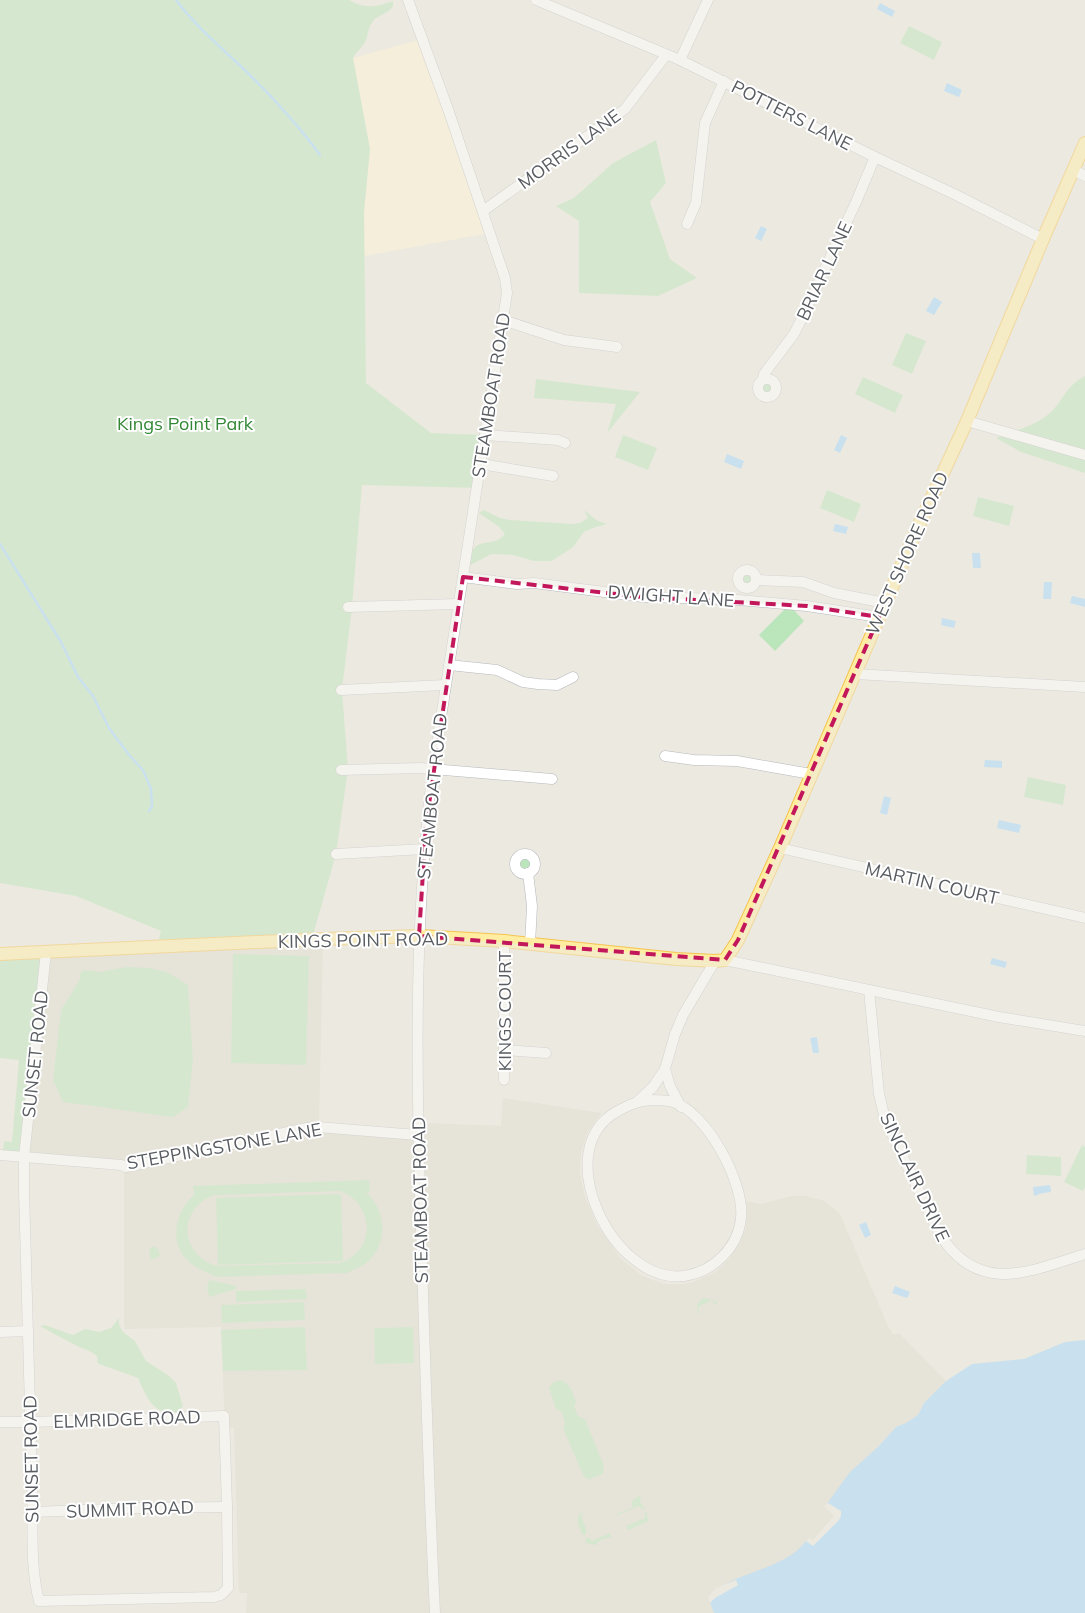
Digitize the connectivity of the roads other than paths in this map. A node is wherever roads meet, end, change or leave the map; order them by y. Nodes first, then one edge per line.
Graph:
1 (408, 0) edge
2 (536, 0) edge
3 (708, 0) edge
4 (666, 55) junction
5 (680, 60) junction
6 (724, 81) junction
7 (1085, 143) edge
8 (875, 157) junction
9 (1079, 173) edge
10 (483, 211) junction
11 (687, 224) dead end
12 (1043, 239) junction
13 (503, 320) junction
14 (617, 347) dead end
15 (763, 379) dead end
16 (967, 421) junction
17 (486, 435) junction
18 (565, 443) dead end
19 (1085, 455) edge
20 (481, 464) junction
21 (553, 476) dead end
22 (462, 577) junction
23 (757, 580) dead end
24 (885, 602) junction
25 (458, 604) junction
26 (348, 607) dead end
27 (879, 617) junction
28 (449, 665) junction
29 (855, 674) junction
30 (573, 677) dead end
31 (445, 685) junction
32 (1085, 687) edge
33 (341, 690) dead end
34 (665, 756) dead end
35 (433, 769) junction
36 (341, 770) dead end
37 (811, 774) junction
38 (552, 779) dead end
39 (780, 848) junction
40 (424, 849) junction
41 (336, 854) dead end
42 (528, 873) dead end
43 (1085, 918) edge
44 (419, 936) junction
45 (504, 941) junction
46 (530, 944) junction
47 (46, 952) junction
48 (0, 954) edge
49 (720, 960) junction
50 (869, 990) junction
51 (1085, 1031) edge
52 (505, 1050) junction
53 (546, 1053) dead end
54 (665, 1069) junction
55 (504, 1080) dead end
56 (638, 1100) junction
57 (681, 1106) junction
58 (417, 1134) junction
59 (0, 1155) edge
60 (24, 1158) junction
61 (1085, 1254) edge
62 (28, 1331) junction
63 (0, 1332) edge
64 (224, 1416) joint
65 (0, 1422) edge
66 (30, 1422) junction
67 (227, 1507) junction
68 (33, 1512) junction
69 (435, 1613) edge

1 - 10 street, STEAMBOAT ROAD
2 - 4 street, POTTERS LANE
3 - 5 street
4 - 5 street, POTTERS LANE
4 - 10 street, MORRIS LANE
5 - 6 street, POTTERS LANE
6 - 8 street, POTTERS LANE
6 - 11 street
7 - 9 main road, WEST SHORE ROAD
8 - 12 street, POTTERS LANE
8 - 15 street, BRIAR LANE
9 - 12 main road, WEST SHORE ROAD
10 - 13 street, STEAMBOAT ROAD
12 - 16 main road, WEST SHORE ROAD
13 - 14 street
13 - 17 street, STEAMBOAT ROAD
16 - 19 street
16 - 24 main road, WEST SHORE ROAD
17 - 18 street
17 - 20 street, STEAMBOAT ROAD
20 - 21 street
20 - 22 street, STEAMBOAT ROAD
22 - 25 street, STEAMBOAT ROAD
22 - 27 street, DWIGHT LANE
23 - 24 street
24 - 27 main road, WEST SHORE ROAD
25 - 26 street
25 - 28 street, STEAMBOAT ROAD
27 - 29 main road, WEST SHORE ROAD
28 - 30 street
28 - 31 street, STEAMBOAT ROAD
29 - 32 street
29 - 37 main road, WEST SHORE ROAD
31 - 33 street
31 - 35 street, STEAMBOAT ROAD
34 - 37 street
35 - 36 street
35 - 38 street
35 - 40 street, STEAMBOAT ROAD
37 - 39 main road, WEST SHORE ROAD
39 - 43 street, MARTIN COURT
39 - 49 main road, WEST SHORE ROAD
40 - 41 street
40 - 44 street, STEAMBOAT ROAD
42 - 46 street
44 - 45 main road, KINGS POINT ROAD
44 - 47 main road, KINGS POINT ROAD
44 - 58 street, STEAMBOAT ROAD
45 - 46 main road, KINGS POINT ROAD
45 - 52 street, KINGS COURT
46 - 49 main road, KINGS POINT ROAD
47 - 48 main road, KINGS POINT ROAD
47 - 60 street, SUNSET ROAD
49 - 50 street
49 - 54 street
50 - 51 street
50 - 61 street, SINCLAIR DRIVE
52 - 53 street
52 - 55 street, KINGS COURT
54 - 56 street
54 - 57 street
56 - 57 street
56 - 57 street
58 - 60 street, STEPPINGSTONE LANE
58 - 69 street, STEAMBOAT ROAD
59 - 60 street, STEPPINGSTONE LANE
60 - 62 street, SUNSET ROAD
62 - 63 street
62 - 66 street, SUNSET ROAD
64 - 66 street, ELMRIDGE ROAD
64 - 67 street, SUNSET ROAD
65 - 66 street, ELMRIDGE ROAD
66 - 68 street, SUNSET ROAD
67 - 68 street, SUMMIT ROAD
67 - 68 street, SUNSET ROAD

